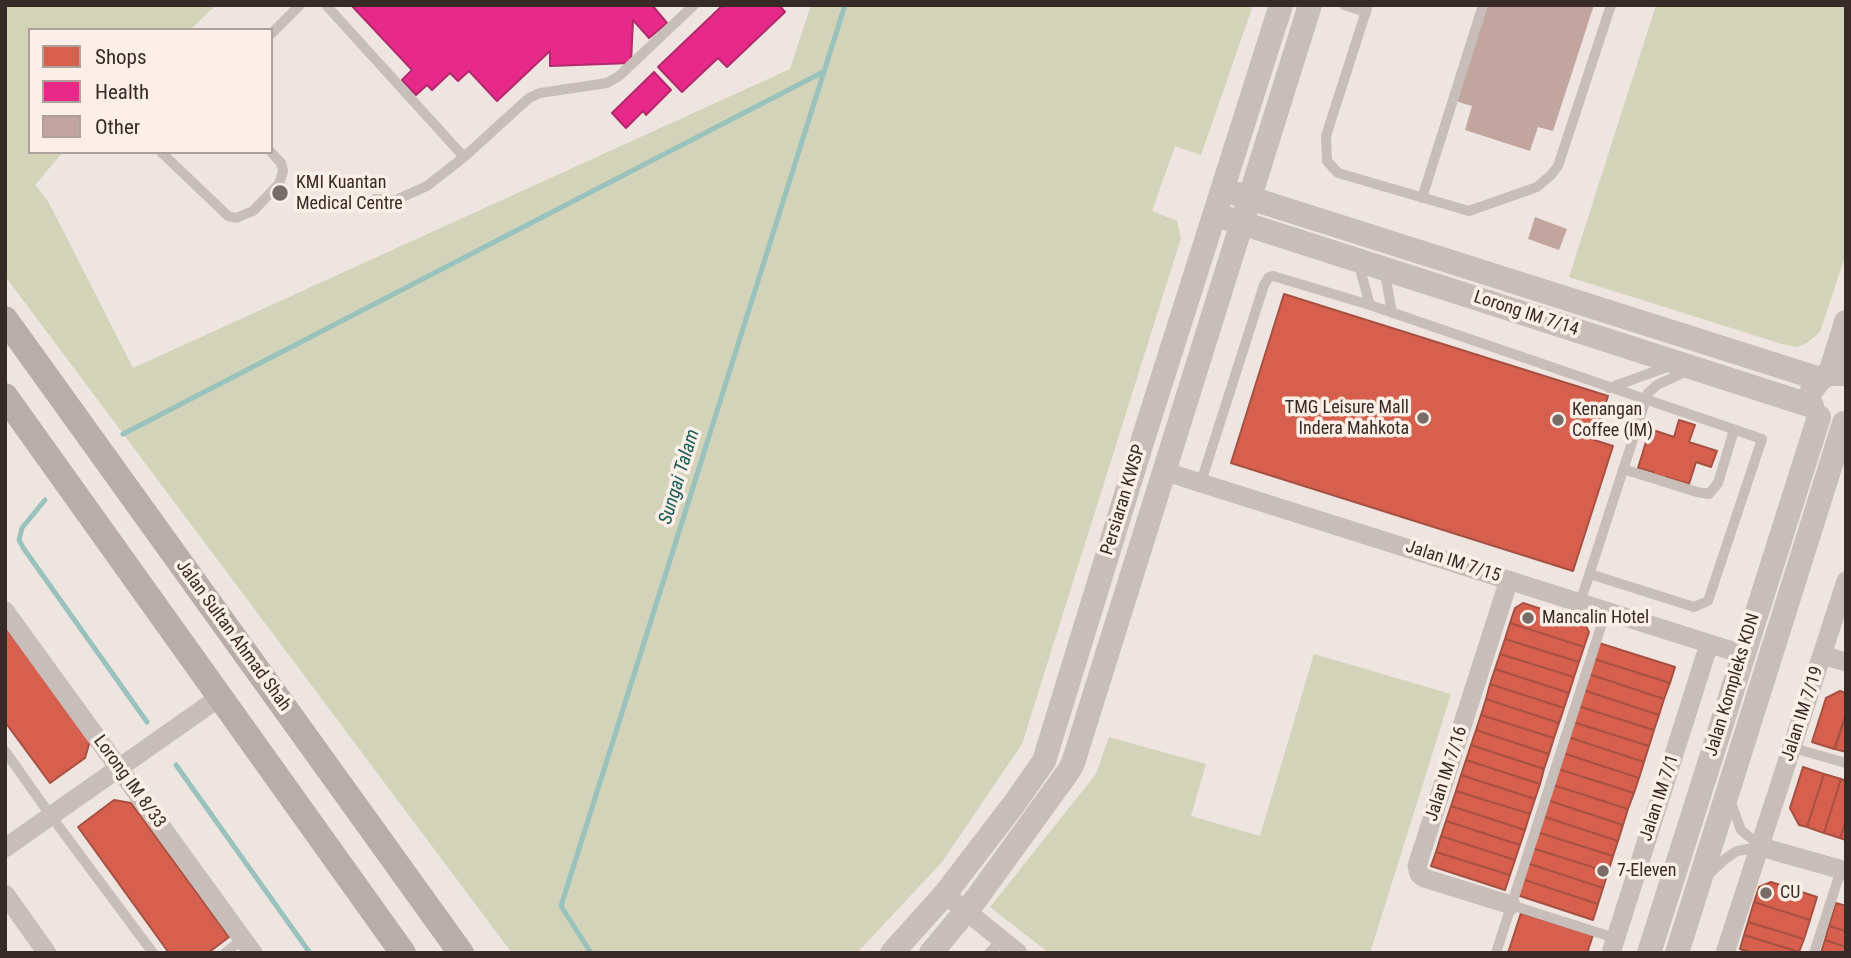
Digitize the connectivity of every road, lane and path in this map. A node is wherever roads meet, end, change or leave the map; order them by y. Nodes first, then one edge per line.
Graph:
1 (300, 5) edge
2 (326, 5) edge
3 (694, 5) edge
4 (1281, 5) edge
5 (1310, 5) edge
6 (1345, 5) edge
7 (1483, 5) edge
8 (1611, 5) edge
9 (1367, 8) edge
10 (273, 32) edge
11 (163, 154) edge
12 (273, 154) edge
13 (464, 157) junction
14 (1223, 189) junction
15 (1248, 197) junction
16 (1422, 198) junction
17 (375, 199) dead end
18 (1215, 215) junction
19 (1240, 222) junction
20 (1358, 260) junction
21 (1384, 269) junction
22 (1370, 305) junction
23 (1392, 313) junction
24 (5, 318) edge
25 (1846, 322) edge
26 (1685, 366) junction
27 (1832, 375) edge
28 (1609, 388) junction
29 (5, 396) edge
30 (1646, 400) junction
31 (1816, 411) junction
32 (1845, 422) edge
33 (1734, 430) junction
34 (1143, 436) junction
35 (1171, 444) junction
36 (1623, 469) junction
37 (1163, 471) junction
38 (1201, 482) junction
39 (1590, 574) junction
40 (1509, 580) junction
41 (1846, 581) edge
42 (1580, 603) junction
43 (5, 611) edge
44 (1606, 611) junction
45 (1709, 643) junction
46 (1742, 654) junction
47 (1822, 655) junction
48 (1846, 662) edge
49 (220, 697) junction
50 (1793, 748) junction
51 (5, 751) edge
52 (1846, 764) edge
53 (119, 768) junction
54 (1730, 783) junction
55 (51, 816) junction
56 (1761, 847) junction
57 (5, 848) edge
58 (1843, 871) edge
59 (1697, 889) junction
60 (5, 894) edge
61 (945, 894) junction
62 (1511, 905) junction
63 (966, 912) junction
64 (1613, 945) edge
65 (248, 946) edge
66 (995, 946) edge
67 (47, 953) edge
68 (153, 953) edge
69 (225, 953) edge
70 (404, 953) edge
71 (461, 953) edge
72 (892, 953) edge
73 (931, 953) edge
74 (1018, 953) edge
75 (1496, 953) edge
76 (1649, 953) edge
77 (1677, 953) edge
78 (1726, 953) edge
79 (1814, 953) edge

1 - 10 lane
2 - 13 lane
3 - 13 lane
4 - 14 street, Persiaran KWSP
5 - 15 street, Persiaran KWSP
6 - 9 lane
7 - 16 lane
8 - 16 lane
9 - 16 lane
11 - 12 lane
13 - 17 lane
14 - 15 street, Lorong IM 7/14
14 - 18 street, Persiaran KWSP
15 - 19 street, Persiaran KWSP
15 - 27 street, Lorong IM 7/14
18 - 19 street, Lorong IM 7/14
18 - 34 street, Persiaran KWSP
19 - 20 street, Lorong IM 7/14
19 - 35 street, Persiaran KWSP
20 - 21 street, Lorong IM 7/14
20 - 22 lane
21 - 23 lane
21 - 26 street, Lorong IM 7/14
22 - 23 lane
22 - 38 lane
23 - 28 lane
24 - 71 main road, Jalan Sultan Ahmad Shah
25 - 27 street
26 - 28 lane
26 - 30 lane
26 - 31 street, Lorong IM 7/14
27 - 31 street, Jalan Kompleks KDN
28 - 30 lane
29 - 49 main road
30 - 33 lane
30 - 36 lane
31 - 32 street, Lorong IM 7/14
31 - 46 street, Jalan Kompleks KDN
32 - 54 street, Jalan Kompleks KDN
33 - 36 lane
33 - 39 lane
34 - 35 street
34 - 61 street, Persiaran KWSP
35 - 37 street, Persiaran KWSP
36 - 39 lane
37 - 38 street, Jalan IM 7/15
37 - 63 street, Persiaran KWSP
38 - 40 street, Jalan IM 7/15
39 - 42 lane
40 - 42 street, Jalan IM 7/15
40 - 62 street, Jalan IM 7/16
41 - 47 street, Jalan IM 7/19
42 - 44 street, Jalan IM 7/15
43 - 53 street, Lorong IM 8/33
44 - 45 street, Jalan IM 7/15
44 - 62 lane
45 - 46 street, Jalan IM 7/15
45 - 64 street, Jalan IM 7/1
46 - 76 street, Jalan Kompleks KDN
47 - 48 street
47 - 50 street, Jalan IM 7/19
49 - 53 street
49 - 70 main road
50 - 52 lane
50 - 56 street, Jalan IM 7/19
51 - 55 lane
53 - 55 street
53 - 65 street, Lorong IM 8/33
54 - 56 lane
54 - 59 street, Jalan Kompleks KDN
55 - 57 street
55 - 68 lane
56 - 58 street
56 - 59 lane
56 - 78 street
58 - 79 lane
59 - 77 street, Jalan Kompleks KDN
60 - 67 street
61 - 63 street
61 - 72 street, Persiaran KWSP
62 - 64 lane
62 - 75 lane
63 - 66 street
63 - 73 street, Persiaran KWSP
65 - 69 lane
66 - 74 street

